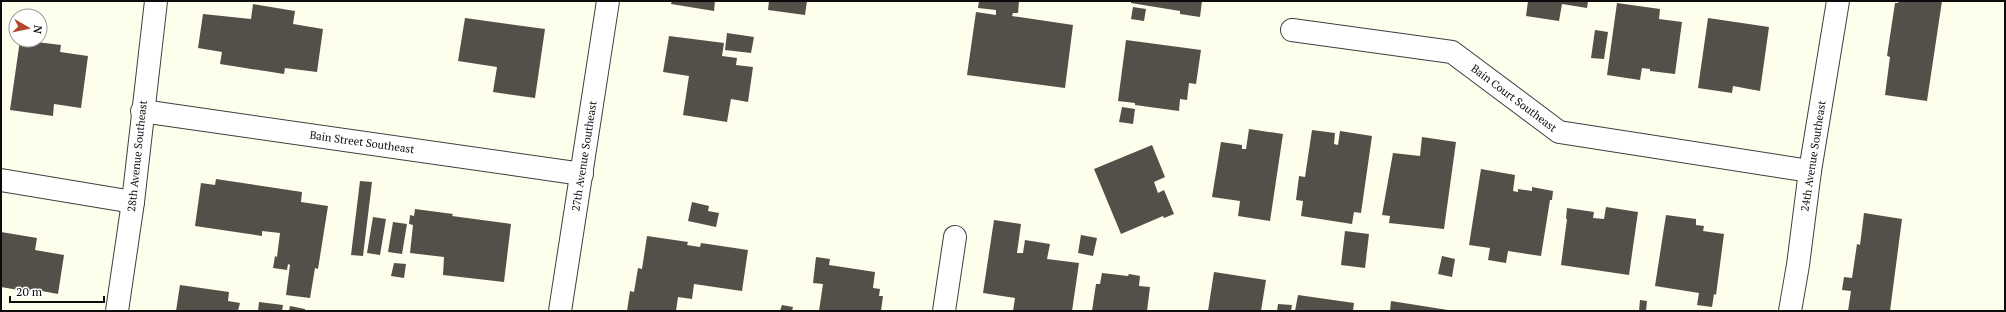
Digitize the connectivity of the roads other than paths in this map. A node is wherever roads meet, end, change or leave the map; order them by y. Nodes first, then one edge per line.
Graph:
1 (156, 1) edge
2 (608, 1) edge
3 (1838, 1) edge
4 (1292, 30) dead end
5 (142, 111) junction
6 (1810, 171) junction
7 (582, 174) junction
8 (1, 180) edge
9 (133, 202) junction
10 (955, 237) dead end
11 (117, 311) edge
12 (560, 311) edge
13 (944, 311) edge
14 (1790, 311) edge

1 - 5 street, 28th Avenue Southeast
2 - 7 street, 27th Avenue Southeast
3 - 6 street, 24th Avenue Southeast
4 - 6 street, Bain Court Southeast
5 - 7 street, Bain Street Southeast
5 - 9 street, 28th Avenue Southeast
6 - 14 street, 24th Avenue Southeast
7 - 12 street, 27th Avenue Southeast
8 - 9 street
9 - 11 street, 28th Avenue Southeast
10 - 13 street

